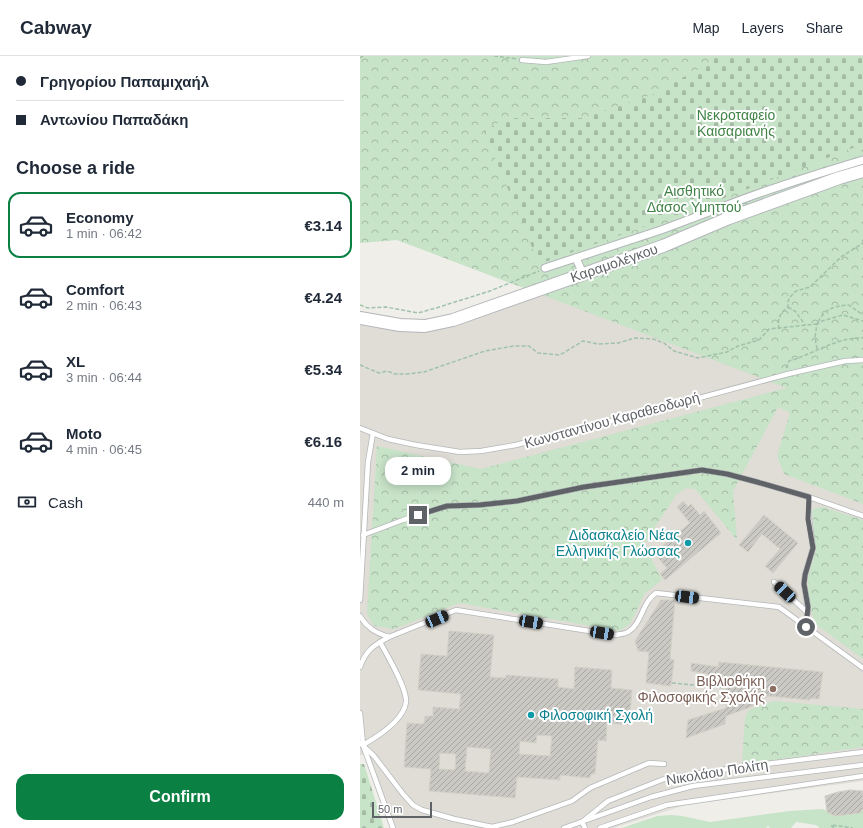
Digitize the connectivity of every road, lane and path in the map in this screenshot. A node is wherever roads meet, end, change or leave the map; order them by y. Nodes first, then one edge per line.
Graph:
1 (362, 56) edge
2 (495, 56) edge
3 (499, 56) edge
4 (588, 56) edge
5 (360, 58) edge
6 (522, 60) joint
7 (863, 160) edge
8 (863, 171) edge
9 (725, 206) junction
10 (730, 218) junction
11 (863, 243) edge
12 (576, 258) junction
13 (545, 268) joint
14 (583, 274) junction
15 (360, 304) edge
16 (788, 307) junction
17 (863, 315) edge
18 (360, 318) edge
19 (863, 321) edge
20 (817, 324) junction
21 (805, 325) junction
22 (779, 329) junction
23 (863, 338) edge
24 (817, 349) junction
25 (863, 360) edge
26 (360, 365) edge
27 (788, 374) junction
28 (360, 428) edge
29 (373, 433) junction
30 (809, 497) junction
31 (863, 516) edge
32 (363, 536) junction
33 (774, 582) dead end
34 (360, 600) edge
35 (808, 613) junction
36 (360, 616) edge
37 (806, 627) junction
38 (389, 637) junction
39 (380, 642) junction
40 (360, 667) edge
41 (863, 668) edge
42 (672, 683) dead end
43 (726, 688) dead end
44 (672, 700) dead end
45 (726, 702) dead end
46 (360, 713) edge
47 (361, 744) edge
48 (863, 752) edge
49 (664, 764) dead end
50 (863, 765) edge
51 (863, 776) edge
52 (582, 822) junction
53 (393, 828) edge
54 (564, 828) edge
55 (585, 828) edge
56 (600, 828) edge
57 (834, 828) edge
58 (853, 828) edge

1 - 5 path
2 - 3 path
2 - 6 path
4 - 6 lane
7 - 9 street
8 - 10 main road, Καραμολέγκου
9 - 10 street
9 - 12 street
10 - 14 main road, Καραμολέγκου
11 - 16 path
12 - 13 street
12 - 14 street
13 - 15 path
14 - 18 main road, Καραμολέγκου
16 - 21 path
16 - 22 path
17 - 20 path
19 - 20 path
20 - 21 path
20 - 24 path
21 - 22 path
22 - 26 path
23 - 24 path
24 - 27 path
25 - 27 lane, Κωνσταντίνου Καραθεοδωρή
27 - 29 lane, Κωνσταντίνου Καραθεοδωρή
28 - 29 lane, Κωνσταντίνου Καραθεοδωρή
29 - 32 lane
30 - 31 lane
30 - 32 lane
30 - 35 lane
32 - 34 lane
33 - 35 lane
35 - 37 lane
36 - 38 lane
37 - 38 lane
37 - 41 lane
38 - 39 lane
39 - 40 lane
39 - 47 lane
42 - 43 path
44 - 45 path
46 - 47 lane
47 - 49 lane
47 - 53 lane
48 - 52 lane, Νικολάου Πολίτη
50 - 52 lane
51 - 56 lane
52 - 54 lane
52 - 55 lane
57 - 58 path

